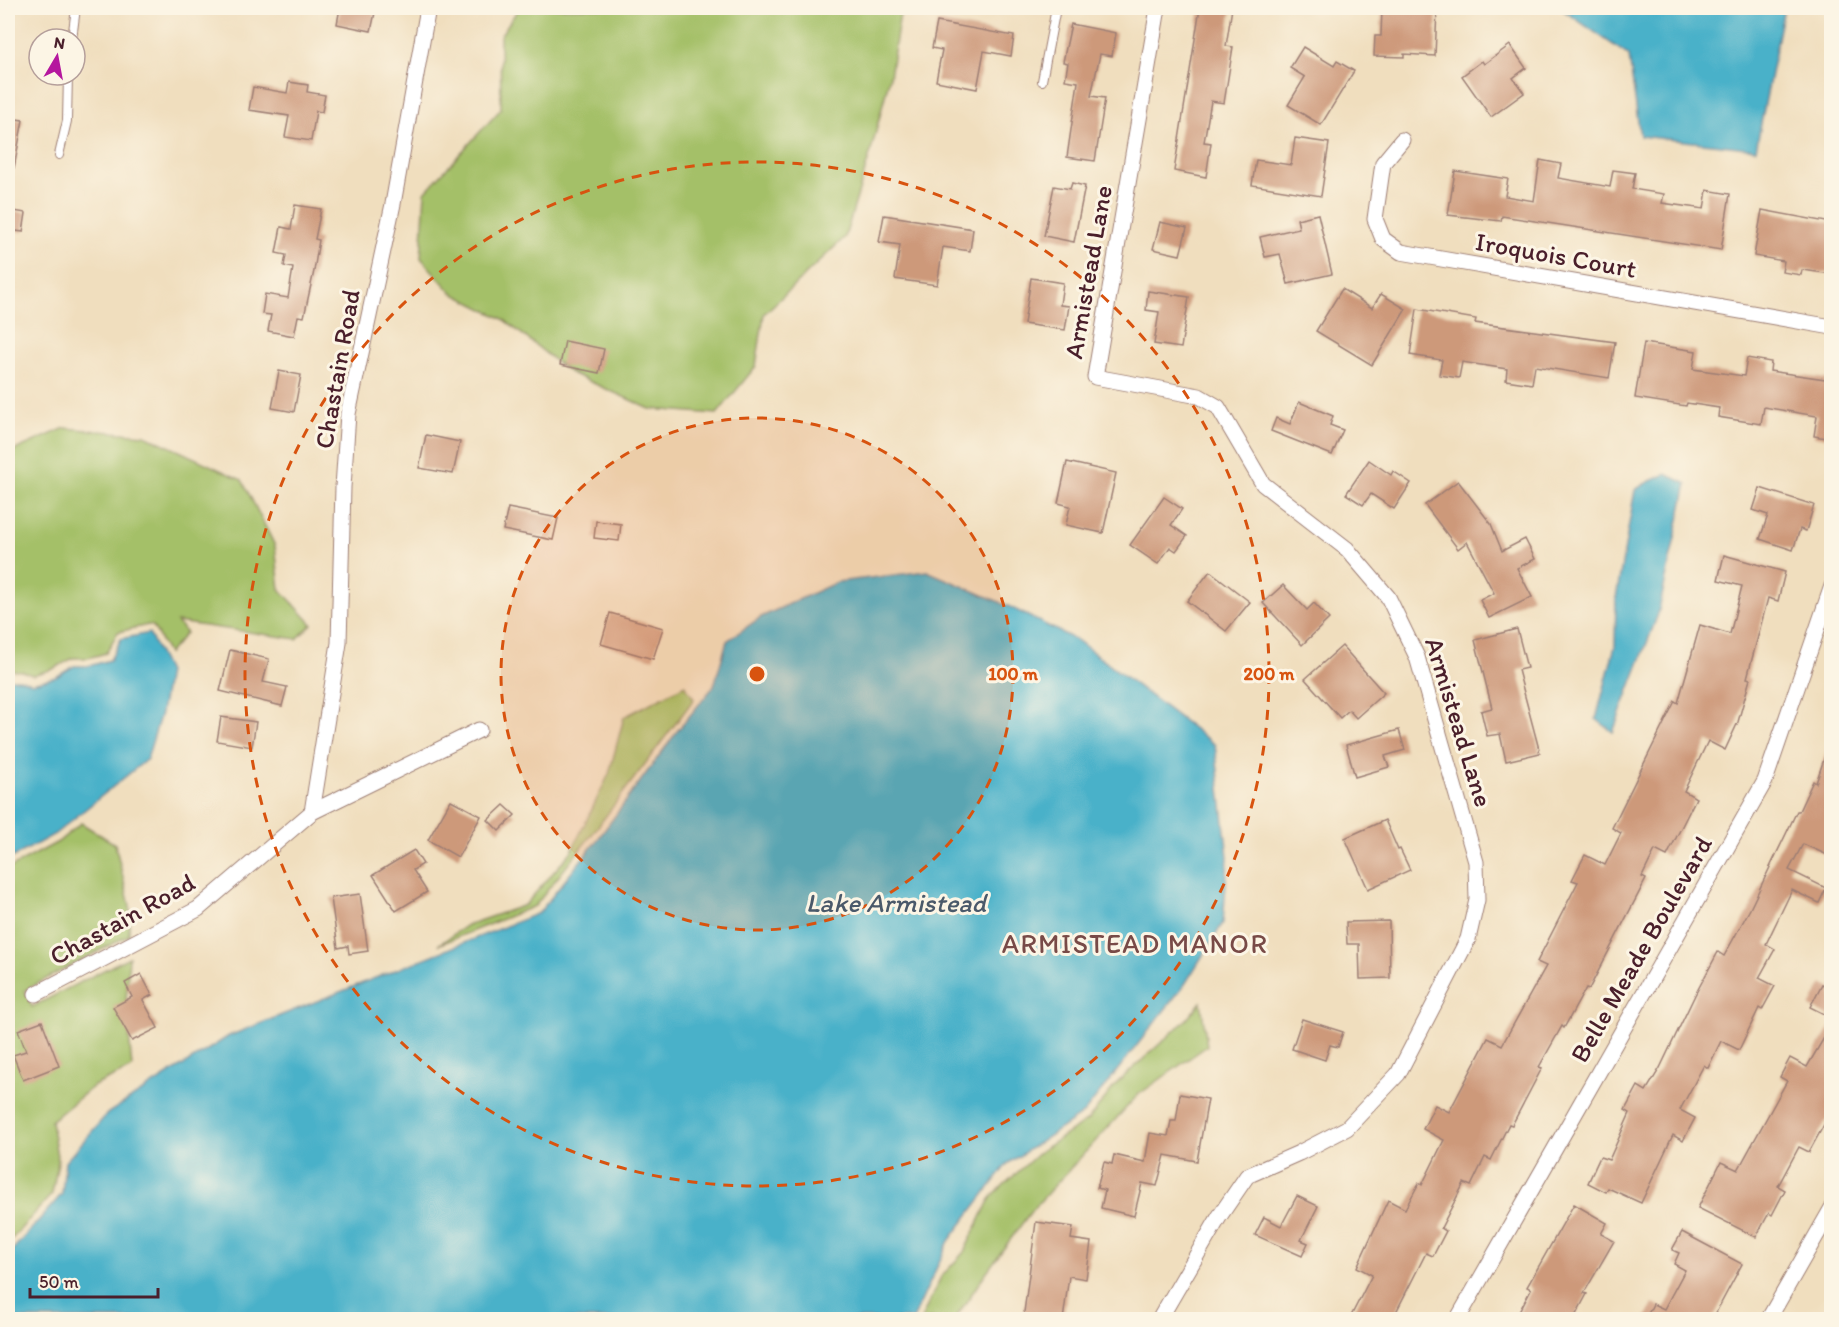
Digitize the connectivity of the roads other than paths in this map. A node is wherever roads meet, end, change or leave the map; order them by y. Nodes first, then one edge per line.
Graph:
1 (76, 8) edge
2 (428, 8) edge
3 (1056, 8) edge
4 (1158, 8) edge
5 (74, 27) edge
6 (1042, 81) dead end
7 (68, 87) edge
8 (1402, 140) dead end
9 (59, 155) dead end
10 (1832, 327) edge
11 (1832, 586) edge
12 (479, 730) dead end
13 (312, 812) junction
14 (36, 994) dead end
15 (1832, 1208) edge
16 (1159, 1320) edge
17 (1457, 1320) edge
18 (1768, 1320) edge

1 - 5 lane
2 - 13 street, Chastain Road
3 - 6 lane
4 - 16 street, Armistead Lane
7 - 9 lane
8 - 10 street, Iroquois Court
11 - 17 street, Belle Meade Boulevard
12 - 13 street, Chastain Road
13 - 14 street, Chastain Road
15 - 18 street

